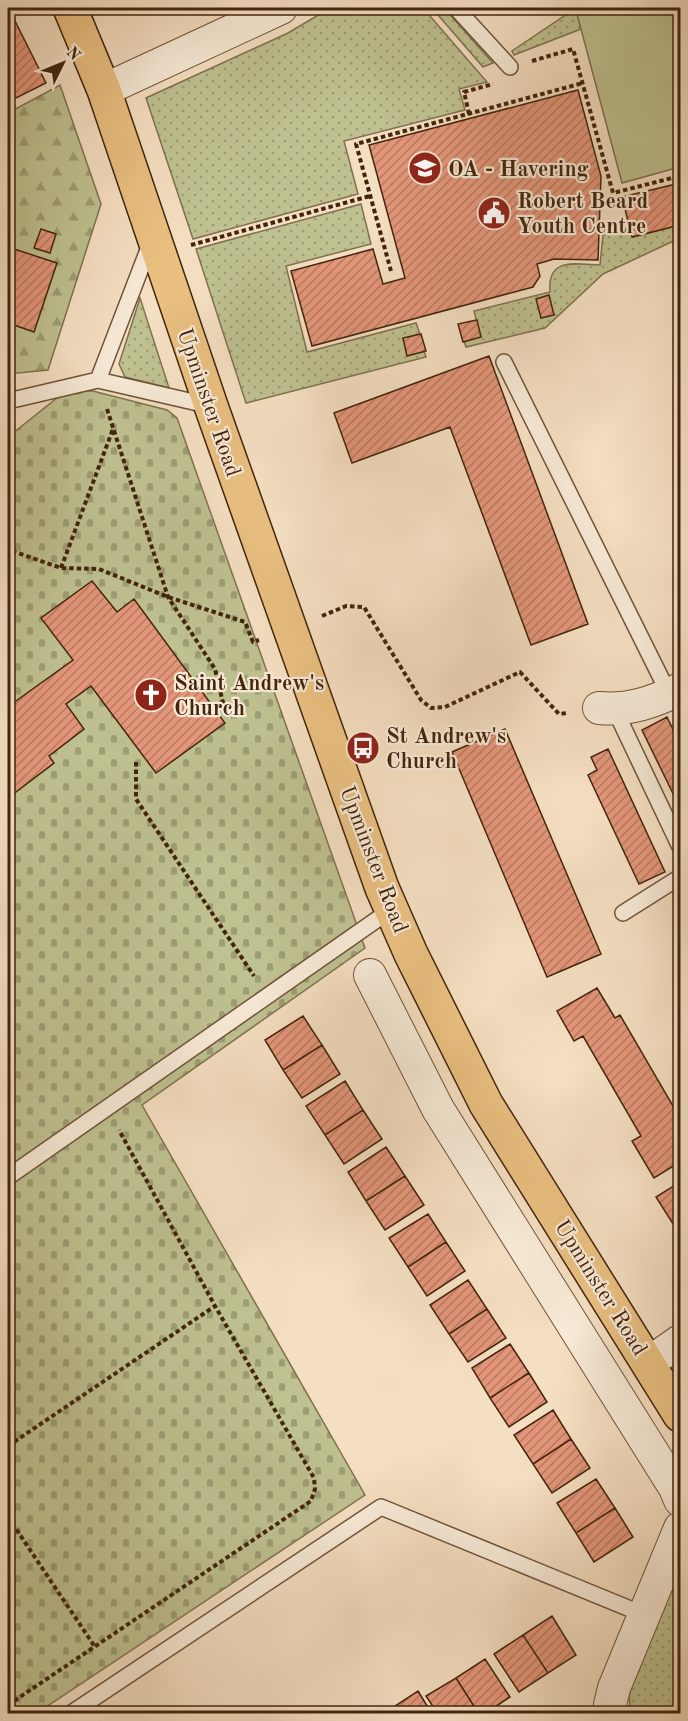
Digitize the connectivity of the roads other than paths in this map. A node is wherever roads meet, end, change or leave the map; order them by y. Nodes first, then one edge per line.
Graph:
1 (70, 8) edge
2 (281, 8) edge
3 (456, 8) edge
4 (510, 67) road end
5 (104, 90) junction
6 (156, 245) junction
7 (504, 362) dead end
8 (98, 380) junction
9 (8, 401) edge
10 (211, 406) junction
11 (675, 692) edge
12 (607, 709) joint
13 (681, 847) edge
14 (681, 877) edge
15 (392, 909) junction
16 (623, 913) dead end
17 (370, 975) dead end
18 (8, 1177) edge
19 (681, 1341) edge
20 (650, 1362) junction
21 (681, 1415) edge
22 (681, 1500) edge
23 (681, 1528) edge
24 (645, 1616) junction
25 (70, 1713) edge
26 (612, 1713) edge

1 - 5 main road, Upminster Road
2 - 5 street
3 - 4 lane
5 - 6 main road, Upminster Road
6 - 8 lane
6 - 10 main road, Upminster Road
7 - 11 lane
8 - 9 lane
8 - 10 lane
10 - 15 main road, Upminster Road
11 - 12 street
12 - 13 lane
14 - 16 lane
15 - 18 lane
15 - 20 main road, Upminster Road
17 - 22 street
19 - 20 street
20 - 21 main road, Upminster Road
23 - 24 street
24 - 25 lane
24 - 26 street

